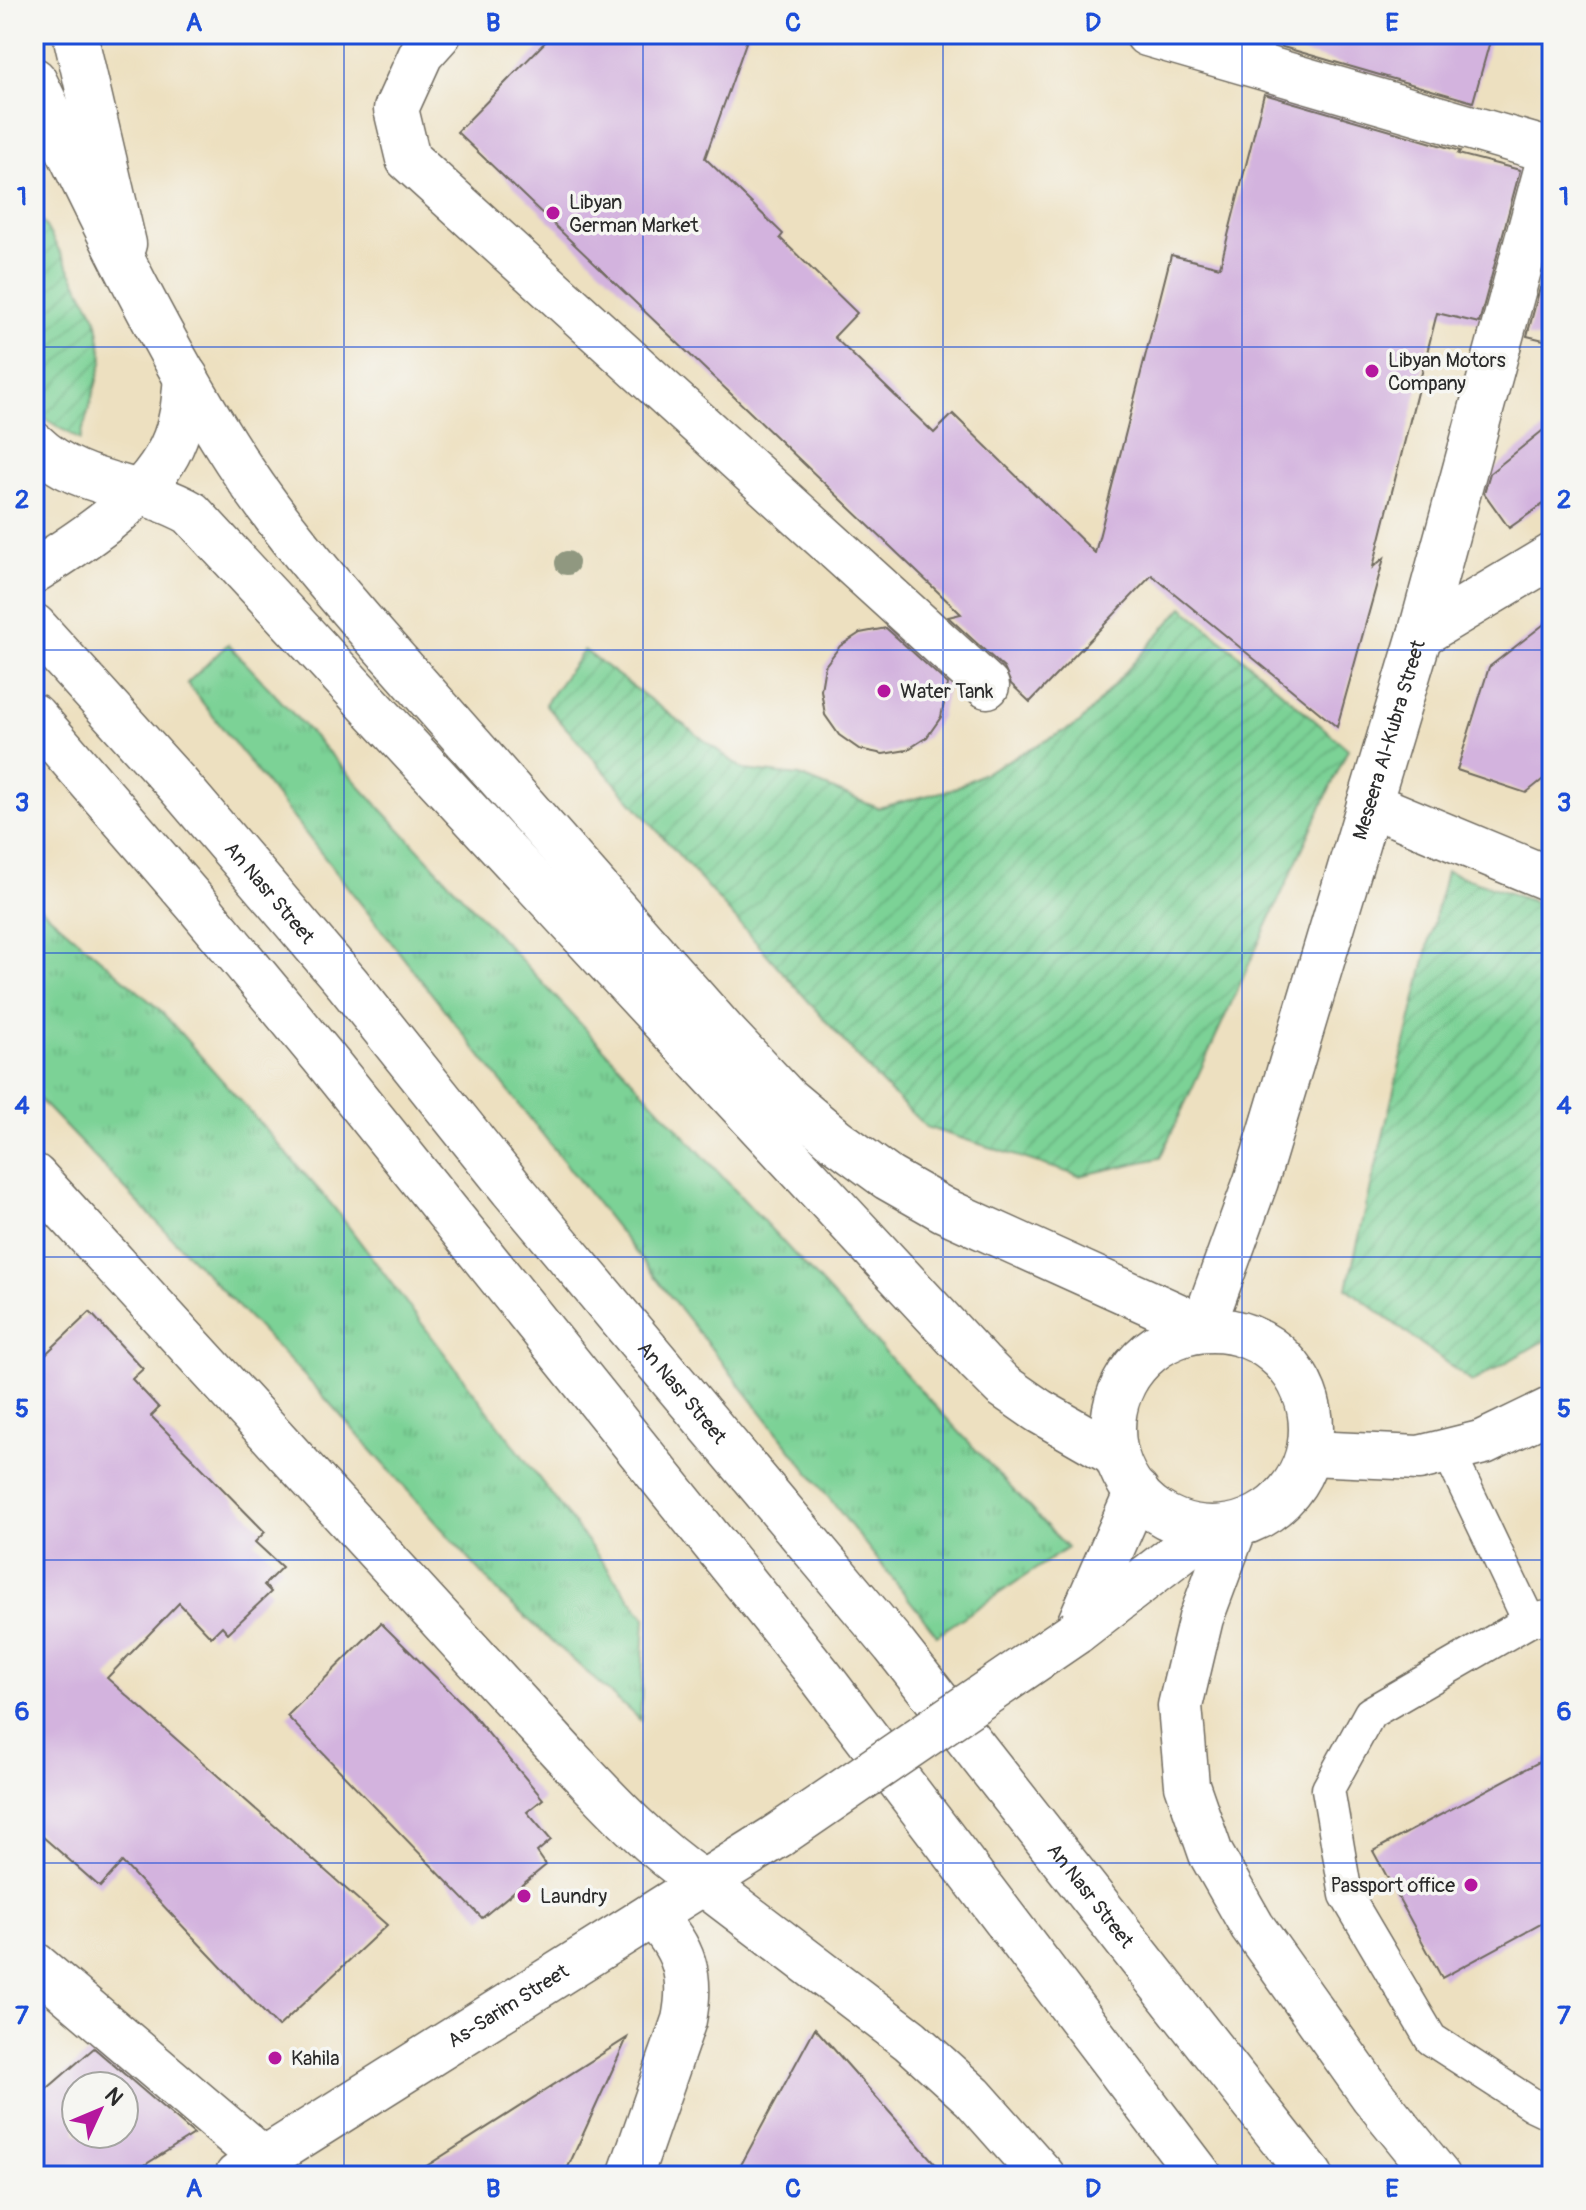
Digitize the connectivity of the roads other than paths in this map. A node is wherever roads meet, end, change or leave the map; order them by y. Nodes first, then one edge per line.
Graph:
1 (75, 34) edge
2 (439, 34) edge
3 (1147, 34) edge
4 (34, 80) edge
5 (1552, 149) edge
6 (133, 281) junction
7 (186, 377) junction
8 (34, 444) edge
9 (141, 491) junction
10 (1552, 556) edge
11 (34, 571) edge
12 (34, 626) edge
13 (1420, 635) junction
14 (987, 686) dead end
15 (34, 716) edge
16 (1369, 804) junction
17 (1552, 880) edge
18 (34, 1176) edge
19 (1203, 1327) junction
20 (1552, 1409) edge
21 (1448, 1451) junction
22 (1310, 1453) junction
23 (1114, 1454) junction
24 (1137, 1492) junction
25 (1221, 1528) junction
26 (1541, 1618) edge
27 (1076, 1632) junction
28 (702, 1882) junction
29 (652, 1915) junction
30 (34, 1964) edge
31 (1552, 2114) edge
32 (250, 2168) edge
33 (630, 2176) edge
34 (1043, 2176) edge
35 (1200, 2176) edge
36 (1311, 2176) edge
37 (1438, 2176) edge

1 - 6 main road
2 - 14 main road
3 - 5 main road
4 - 6 main road
5 - 13 main road, Meseera Al-Kubra Street
6 - 7 main road
7 - 9 main road
7 - 19 main road
8 - 9 main road
9 - 11 main road
9 - 23 main road
10 - 13 main road
12 - 36 main road, An Nasr Street
13 - 16 main road, Meseera Al-Kubra Street
15 - 35 main road
16 - 17 main road
16 - 19 main road, Meseera Al-Kubra Street
18 - 28 main road
19 - 22 main road
19 - 23 main road
20 - 21 main road
21 - 22 main road
21 - 26 lane
22 - 25 main road
23 - 24 main road
24 - 25 main road
24 - 27 main road
25 - 27 main road, As-Sarim Street
25 - 37 main road
26 - 31 lane
27 - 28 main road, As-Sarim Street, bridge
28 - 29 main road, As-Sarim Street
28 - 34 main road
29 - 32 main road, As-Sarim Street
29 - 33 main road
30 - 32 main road

